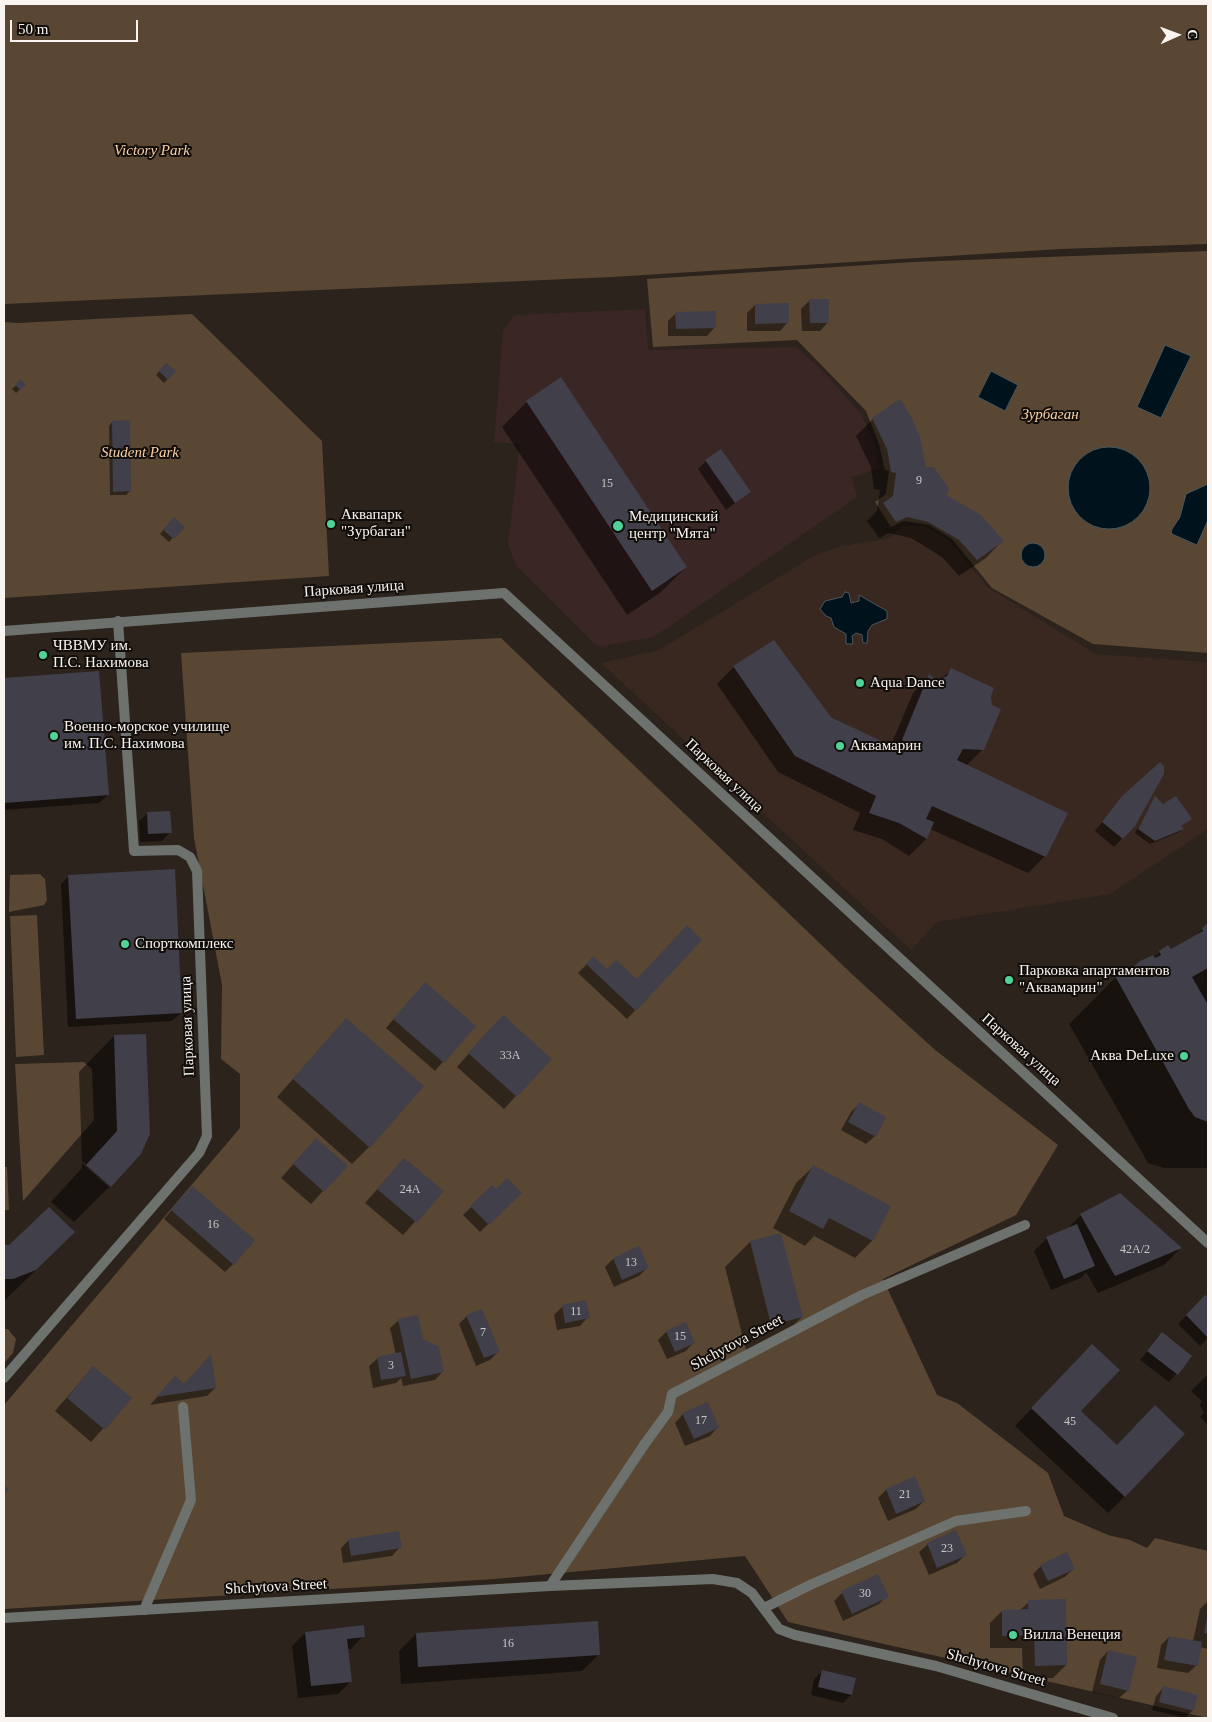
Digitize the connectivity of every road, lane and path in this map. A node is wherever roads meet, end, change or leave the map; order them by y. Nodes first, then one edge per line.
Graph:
1 (118, 621) junction
2 (4, 631) edge
3 (1026, 1226) dead end
4 (1208, 1243) edge
5 (4, 1378) edge
6 (183, 1407) dead end
7 (1026, 1511) dead end
8 (550, 1586) junction
9 (764, 1608) junction
10 (144, 1610) junction
11 (4, 1618) edge
12 (1113, 1718) edge

1 - 2 street, Парковая улица
1 - 4 street, Парковая улица
1 - 5 street, Парковая улица
3 - 8 street, Shchytova Street
6 - 10 street
7 - 9 street
8 - 9 street, Shchytova Street
8 - 10 street, Shchytova Street
9 - 12 street, Shchytova Street
10 - 11 street, Shchytova Street

